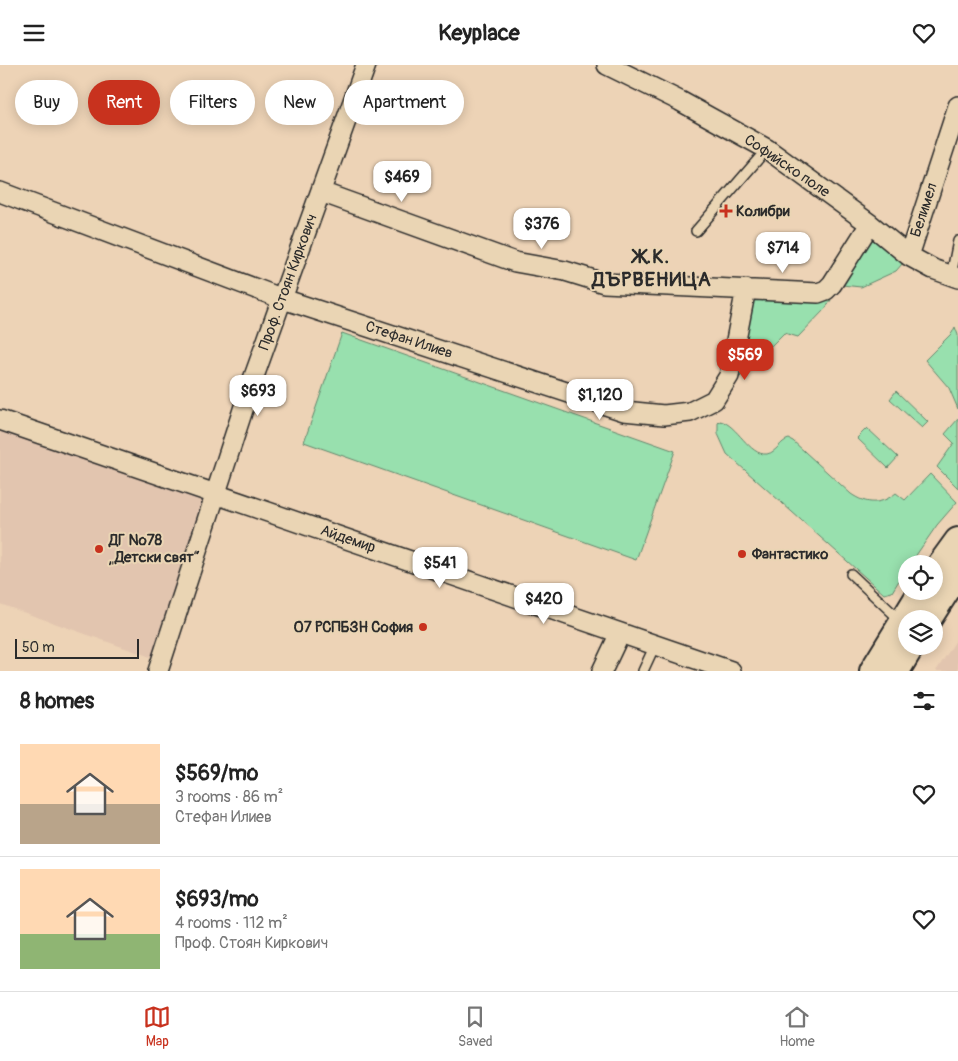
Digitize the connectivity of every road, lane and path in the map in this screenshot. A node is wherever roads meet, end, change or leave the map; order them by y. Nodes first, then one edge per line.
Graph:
1 (366, 65) edge
2 (607, 65) edge
3 (958, 106) edge
4 (767, 149) junction
5 (0, 192) edge
6 (321, 192) junction
7 (870, 224) junction
8 (696, 231) dead end
9 (958, 241) edge
10 (909, 256) junction
11 (955, 277) edge
12 (746, 289) junction
13 (283, 299) junction
14 (0, 420) edge
15 (215, 494) junction
16 (958, 541) edge
17 (943, 562) edge
18 (958, 572) edge
19 (851, 574) dead end
20 (901, 610) edge
21 (924, 610) edge
22 (620, 633) junction
23 (898, 641) edge
24 (655, 645) junction
25 (906, 655) edge
26 (728, 670) edge
27 (158, 671) edge
28 (602, 671) edge
29 (643, 671) edge
30 (873, 671) edge
31 (896, 671) edge

1 - 6 street, Проф. Стоян Киркович
2 - 4 street, Софийско поле
3 - 10 street, Белимел
4 - 7 street, Софийско поле
4 - 8 lane
5 - 13 street, Стефан Илиев
6 - 12 street
6 - 13 street, Проф. Стоян Киркович
7 - 10 street, Софийско поле
7 - 12 street
9 - 11 lane
10 - 11 street, Софийско поле
12 - 13 street, Стефан Илиев
13 - 15 street, Проф. Стоян Киркович
14 - 15 street, Айдемир
15 - 22 street, Айдемир
15 - 27 street, Проф. Стоян Киркович
16 - 17 main road
18 - 21 main road
19 - 20 lane
22 - 24 street, Айдемир
22 - 28 street
23 - 30 main road
24 - 26 street, Айдемир
24 - 29 lane
25 - 31 main road

